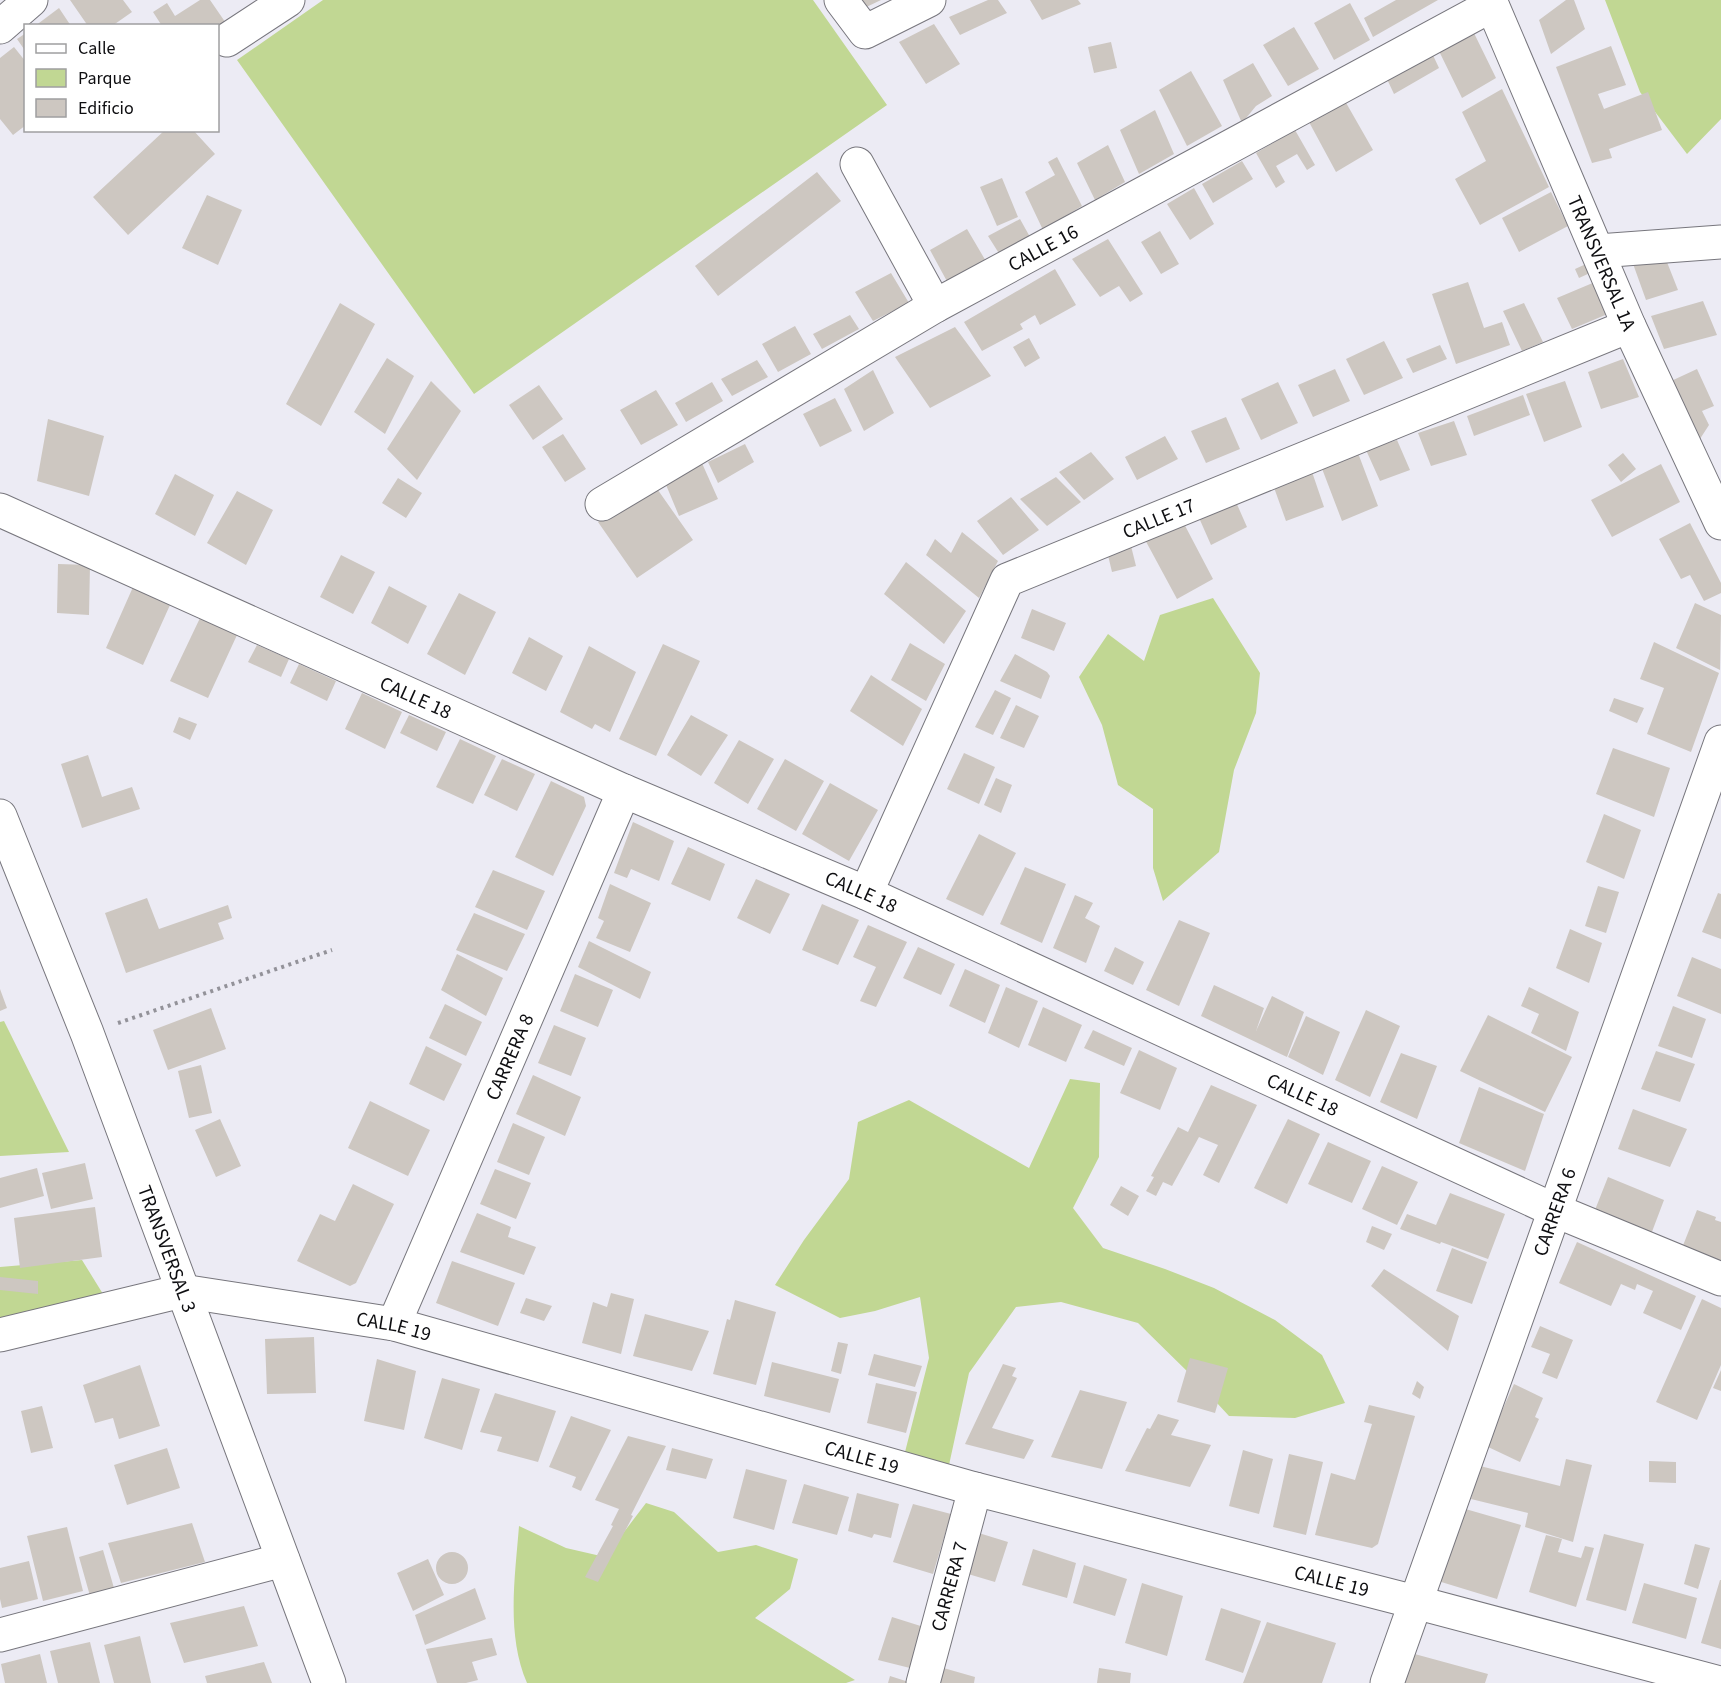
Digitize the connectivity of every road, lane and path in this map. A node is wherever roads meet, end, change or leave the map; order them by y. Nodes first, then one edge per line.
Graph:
1 (31, 0) edge
2 (288, 0) edge
3 (841, 0) edge
4 (929, 0) edge
5 (1491, 2) edge
6 (0, 27) edge
7 (227, 39) dead end
8 (857, 164) dead end
9 (1721, 242) edge
10 (1598, 251) junction
11 (935, 306) junction
12 (1629, 326) junction
13 (602, 504) dead end
14 (0, 510) edge
15 (1721, 523) edge
16 (1721, 742) edge
17 (624, 791) junction
18 (0, 816) edge
19 (866, 893) junction
20 (332, 950) dead end
21 (115, 1024) dead end
22 (1554, 1210) junction
23 (1721, 1279) edge
24 (182, 1291) junction
25 (394, 1324) junction
26 (0, 1335) edge
27 (975, 1490) junction
28 (283, 1560) junction
29 (1415, 1602) junction
30 (0, 1635) edge
31 (329, 1683) edge
32 (923, 1683) edge
33 (1387, 1683) edge
34 (1720, 1683) edge

1 - 6 street
2 - 7 street
3 - 4 street
5 - 10 street, TRANSVERSAL 1A
5 - 11 street, CALLE 16
8 - 11 street
9 - 10 street
10 - 12 street, TRANSVERSAL 1A
11 - 13 street, CALLE 16
12 - 15 street, TRANSVERSAL 1A
12 - 19 street, CALLE 17
14 - 17 street, CALLE 18
16 - 22 street, CARRERA 6
17 - 19 street, CALLE 18
17 - 25 street, CARRERA 8
18 - 24 street, TRANSVERSAL 3
19 - 22 street, CALLE 18
20 - 21 path
22 - 23 street, CALLE 18
22 - 29 street, CARRERA 6
24 - 25 street, CALLE 19
24 - 26 street, CALLE 19
24 - 28 street, TRANSVERSAL 3
25 - 27 street, CALLE 19
27 - 29 street, CALLE 19
27 - 32 street, CARRERA 7
28 - 30 street
28 - 31 street, TRANSVERSAL 3
29 - 33 street, CARRERA 6
29 - 34 street, CALLE 19

